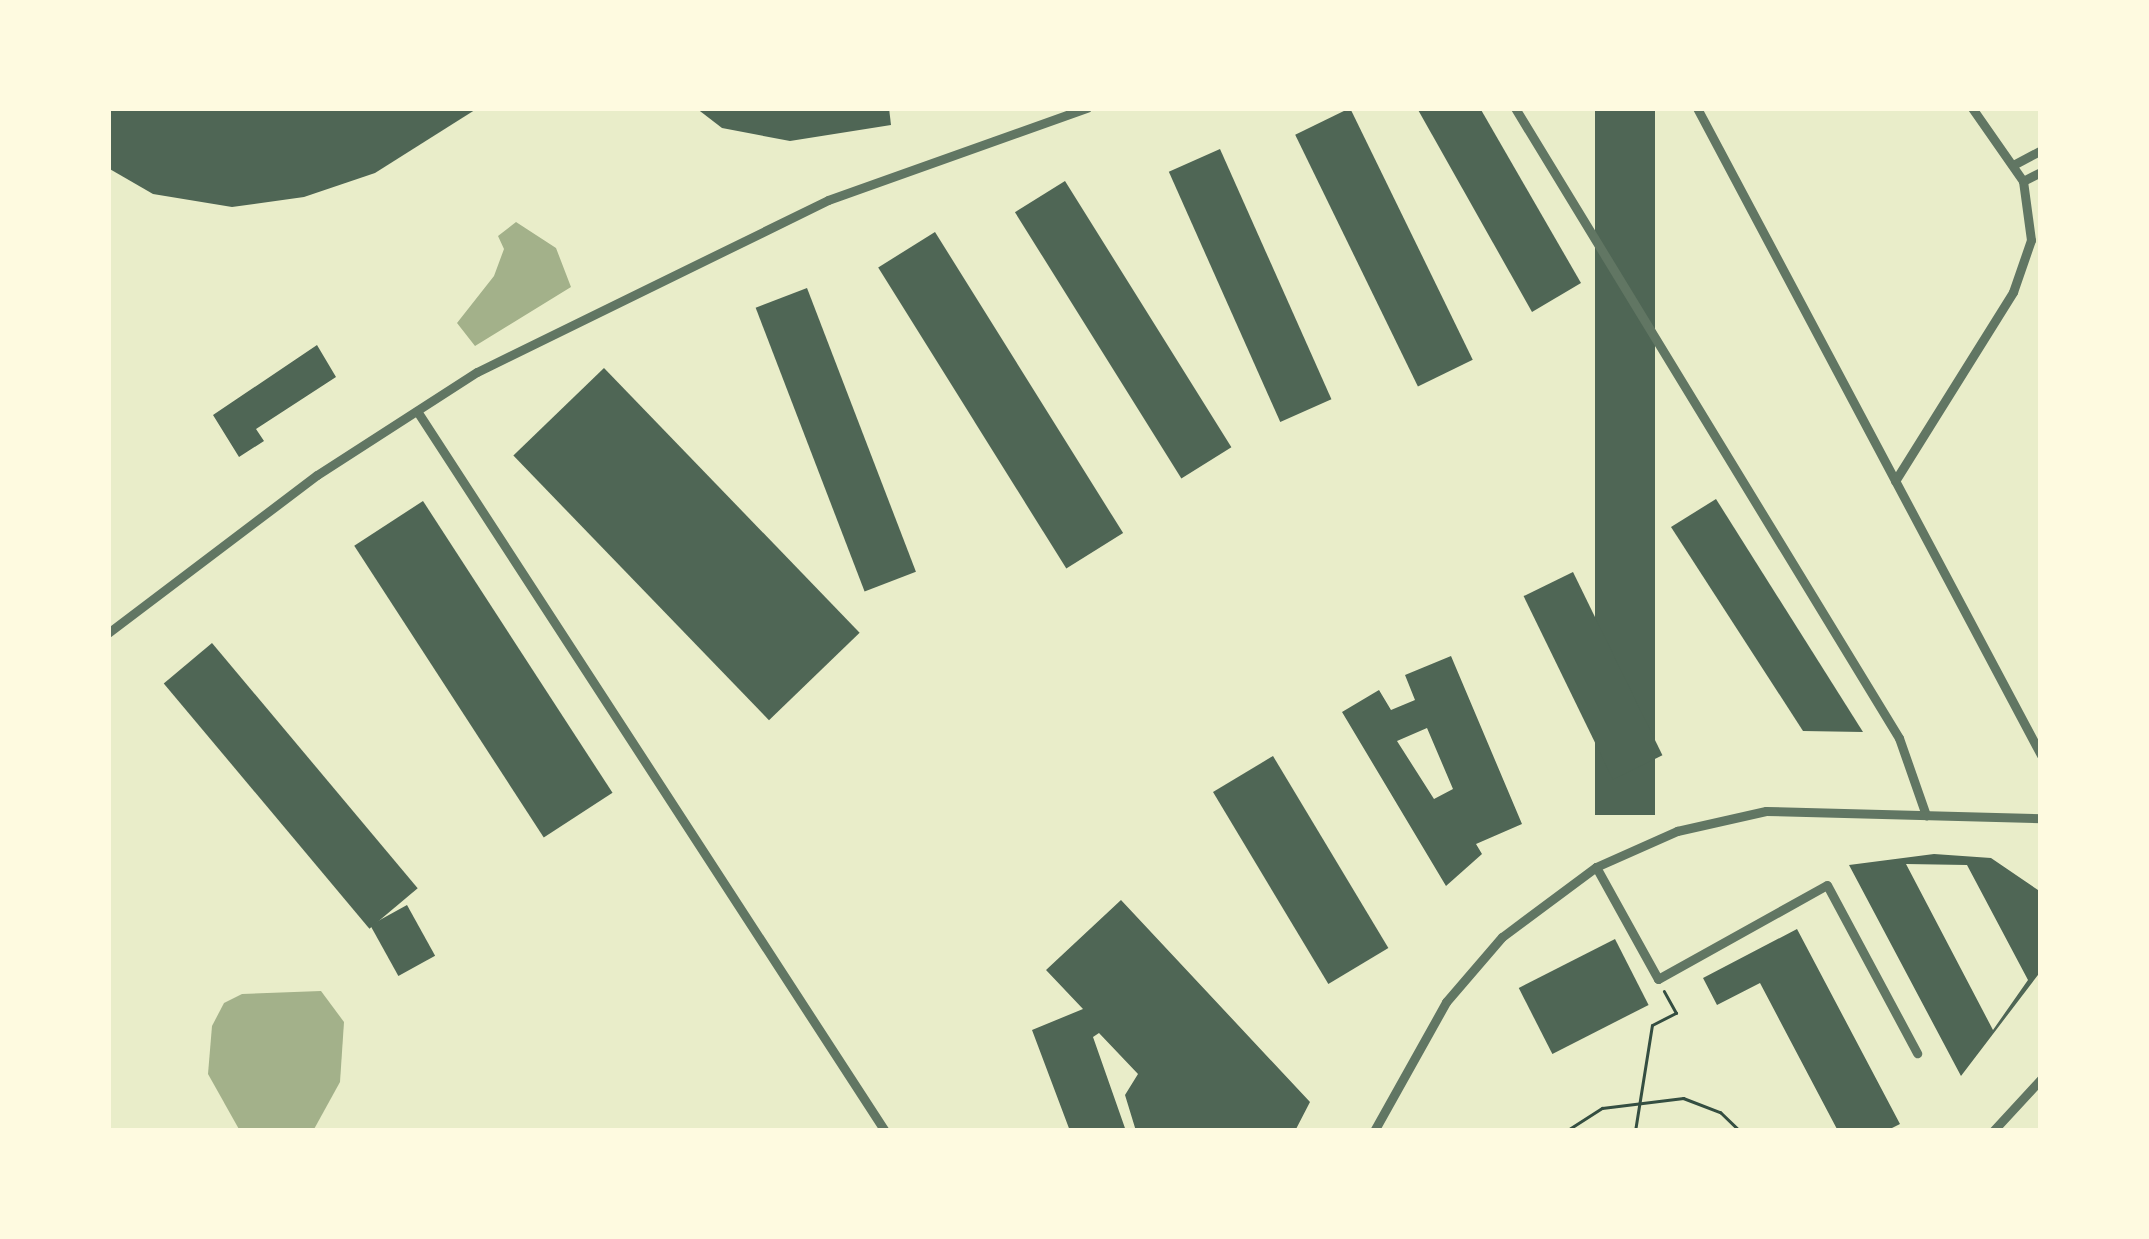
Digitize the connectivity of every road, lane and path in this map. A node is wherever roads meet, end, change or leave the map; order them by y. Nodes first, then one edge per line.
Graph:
1 (1087, 108) edge
2 (1516, 108) edge
3 (1697, 108) edge
4 (1972, 108) edge
5 (2041, 150) edge
6 (2015, 164) junction
7 (2041, 172) edge
8 (2024, 181) junction
9 (417, 411) junction
10 (1895, 482) junction
11 (108, 633) edge
12 (2041, 755) edge
13 (1926, 814) junction
14 (2041, 818) edge
15 (1596, 867) junction
16 (1658, 979) junction
17 (1917, 1053) dead end
18 (2041, 1079) edge
19 (1640, 1098) junction
20 (885, 1131) edge
21 (1374, 1131) edge
22 (1566, 1131) edge
23 (1635, 1131) edge
24 (1740, 1131) edge
25 (1993, 1131) edge

1 - 9 street
2 - 13 street
3 - 10 street
4 - 6 street
5 - 6 street
6 - 8 street
7 - 8 street
8 - 10 street
9 - 11 street
9 - 20 street
10 - 12 street
13 - 14 street
13 - 15 street
15 - 16 street
15 - 21 street
16 - 17 street
16 - 19 path
18 - 25 street
19 - 22 path
19 - 23 path
19 - 24 path

